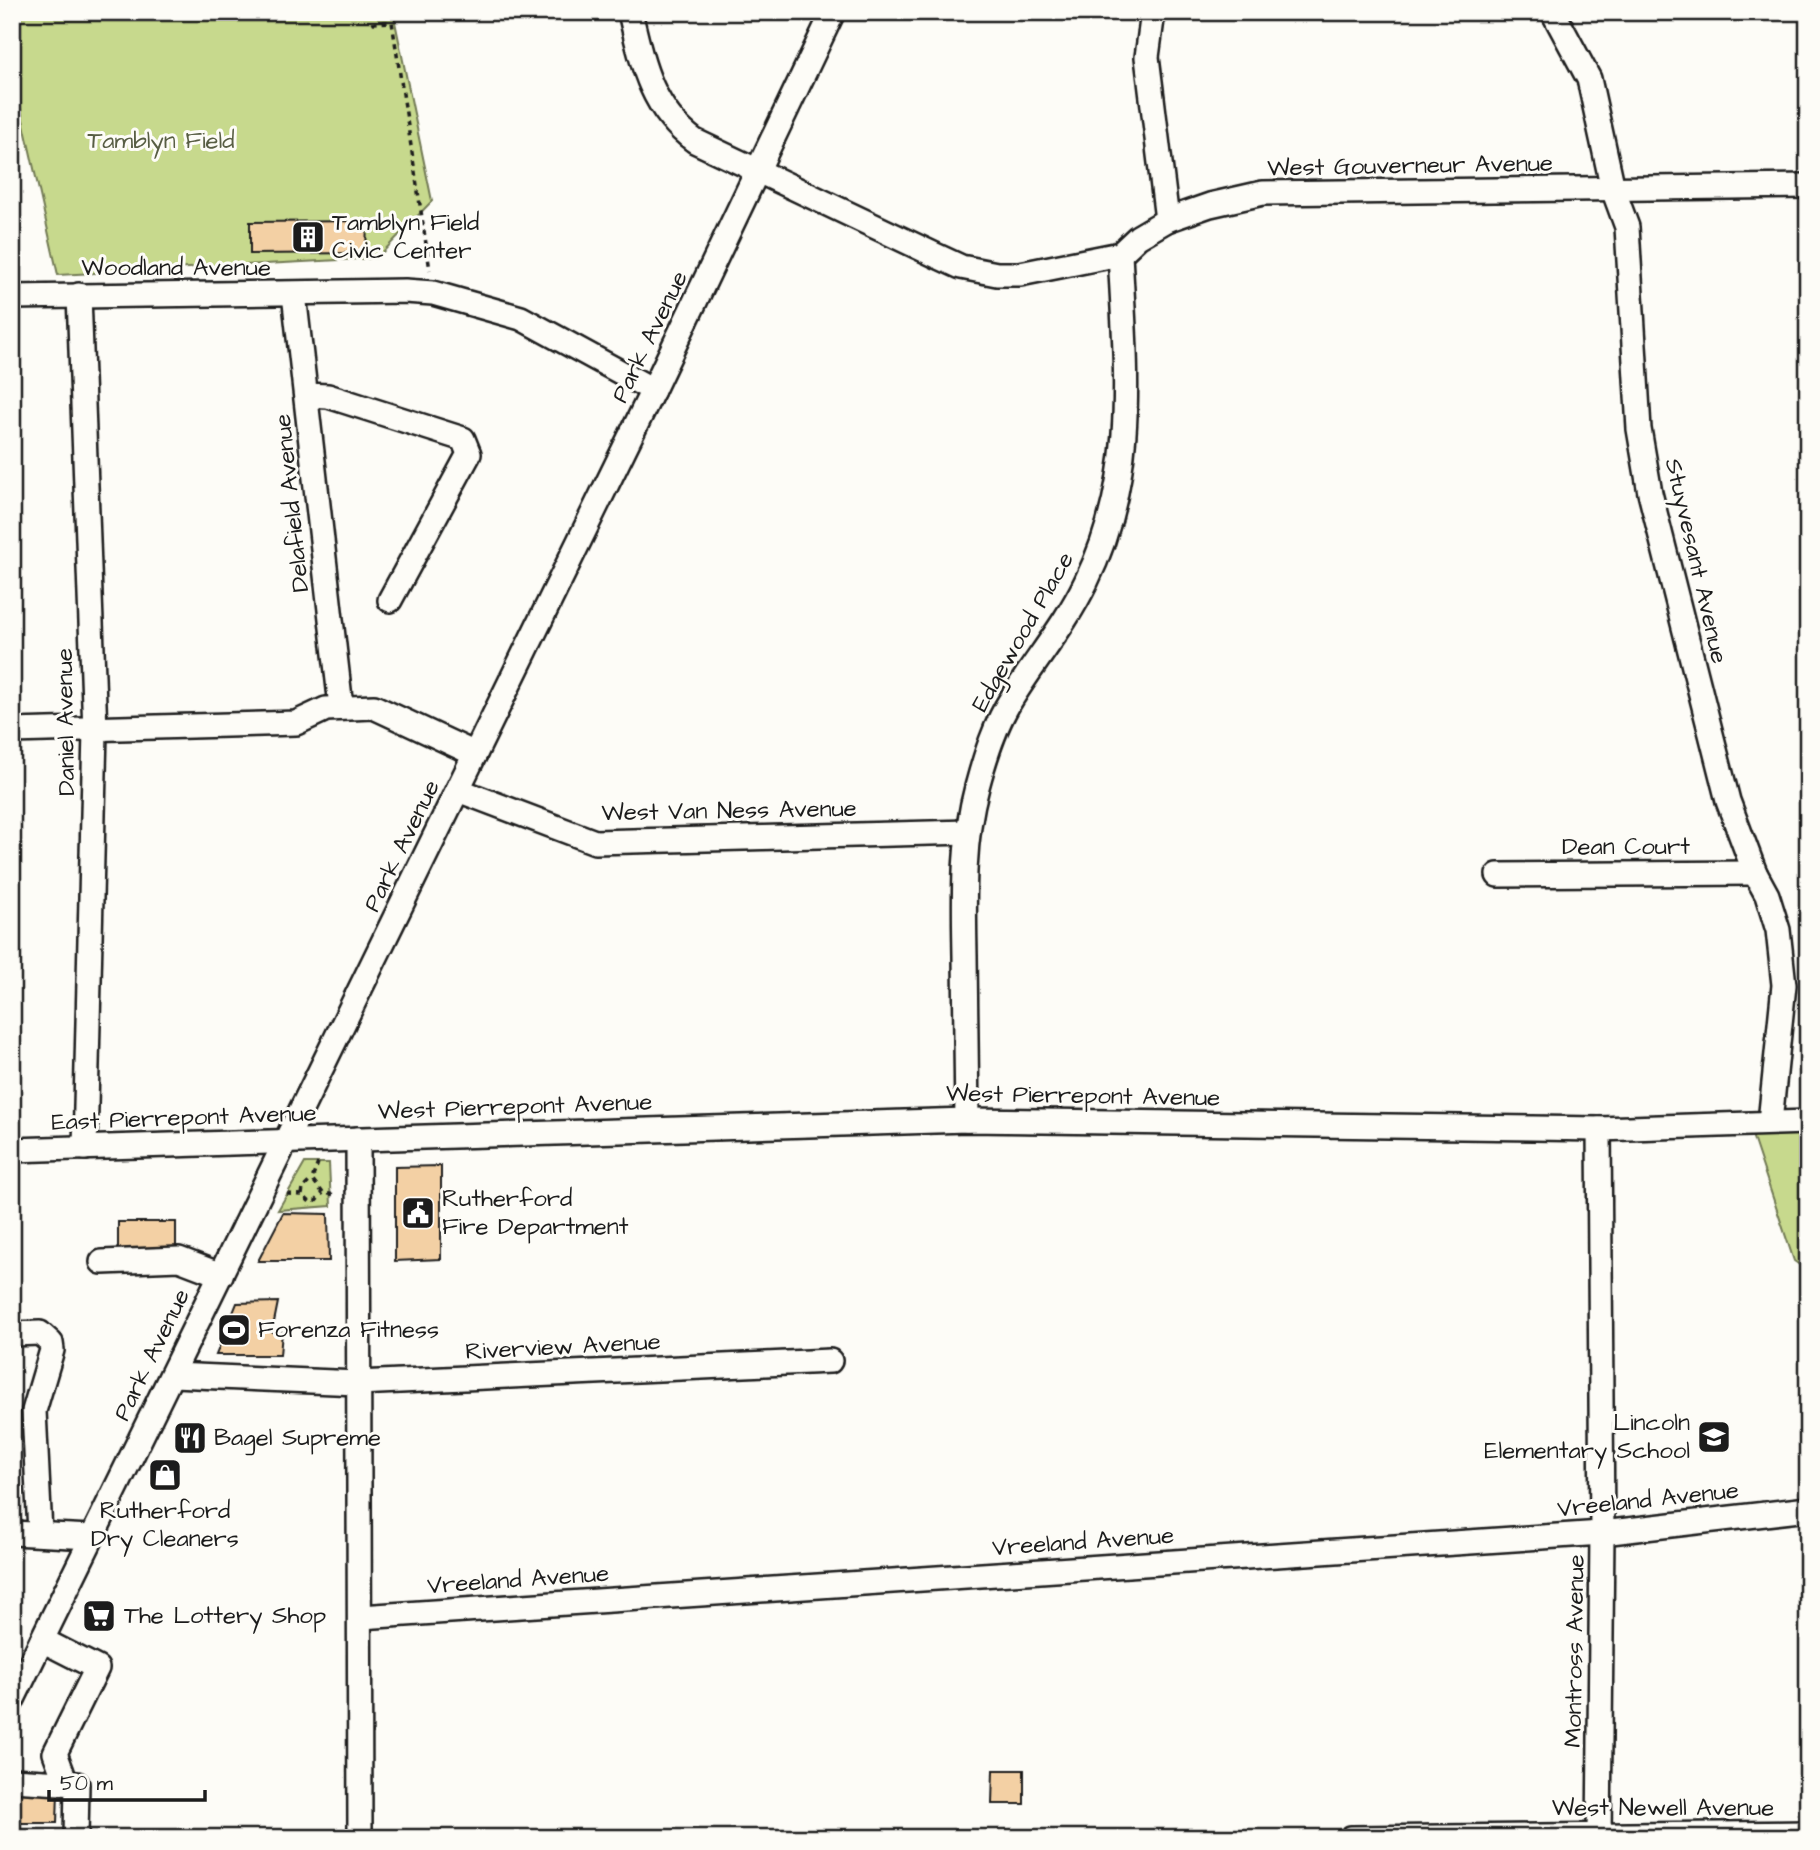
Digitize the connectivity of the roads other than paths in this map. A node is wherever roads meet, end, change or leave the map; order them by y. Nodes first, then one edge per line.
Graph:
1 (630, 12) edge
2 (833, 12) edge
3 (1153, 12) edge
4 (1553, 12) edge
5 (759, 171) junction
6 (1808, 186) edge
7 (1614, 189) junction
8 (1167, 220) junction
9 (1120, 254) junction
10 (294, 294) junction
11 (79, 295) junction
12 (12, 297) edge
13 (653, 390) junction
14 (307, 395) junction
15 (390, 600) dead end
16 (341, 707) junction
17 (12, 731) edge
18 (95, 731) junction
19 (475, 754) junction
20 (458, 790) junction
21 (968, 832) junction
22 (1755, 873) junction
23 (1498, 875) dead end
24 (967, 1120) junction
25 (1770, 1122) junction
26 (1808, 1122) edge
27 (1600, 1129) junction
28 (358, 1139) junction
29 (287, 1143) junction
30 (85, 1148) junction
31 (12, 1150) edge
32 (102, 1262) dead end
33 (221, 1275) junction
34 (12, 1334) edge
35 (830, 1361) dead end
36 (173, 1375) junction
37 (358, 1383) junction
38 (1808, 1509) edge
39 (40, 1532) junction
40 (12, 1533) edge
41 (1602, 1533) junction
42 (91, 1537) junction
43 (361, 1616) junction
44 (42, 1640) junction
45 (12, 1701) edge
46 (12, 1780) edge
47 (66, 1783) junction
48 (1808, 1833) edge
49 (1599, 1836) edge
50 (76, 1838) edge
51 (360, 1838) edge
52 (1351, 1838) edge

1 - 5 street, West Gouverneur Avenue
2 - 5 street, Park Avenue
3 - 8 street
4 - 7 street, Stuyvesant Avenue
5 - 9 street, West Gouverneur Avenue
5 - 13 street, Park Avenue
6 - 7 street, West Gouverneur Avenue
7 - 8 street, West Gouverneur Avenue
7 - 22 street, Stuyvesant Avenue
8 - 9 street, West Gouverneur Avenue
9 - 21 street, Edgewood Place
10 - 11 street, Woodland Avenue
10 - 13 street, Woodland Avenue
10 - 14 street, Delafield Avenue
11 - 12 street, Woodland Avenue
11 - 18 street, Daniel Avenue
13 - 19 street, Park Avenue
14 - 15 street
14 - 16 street, Delafield Avenue
16 - 18 street
16 - 19 street
17 - 18 street
18 - 30 street, Daniel Avenue
19 - 20 street, Park Avenue
20 - 21 street, West Van Ness Avenue
20 - 29 street, Park Avenue
21 - 24 street, Edgewood Place
22 - 23 street, Dean Court
22 - 25 street, Stuyvesant Avenue
24 - 27 street, West Pierrepont Avenue
24 - 28 street, West Pierrepont Avenue
25 - 26 street, West Pierrepont Avenue
25 - 27 street, West Pierrepont Avenue
27 - 41 street, Montross Avenue
28 - 29 street, East Pierrepont Avenue
28 - 37 street
29 - 30 street, East Pierrepont Avenue
29 - 33 street, Park Avenue
30 - 31 street, East Pierrepont Avenue
32 - 33 street
33 - 36 street, Park Avenue
34 - 39 street
35 - 37 street, Riverview Avenue
36 - 37 street, Riverview Avenue
36 - 42 street, Park Avenue
37 - 43 street
38 - 41 street, Vreeland Avenue
39 - 40 street
39 - 42 street
41 - 43 street, Vreeland Avenue
41 - 49 street, Montross Avenue
42 - 44 street, Park Avenue
43 - 51 street
44 - 45 street, Park Avenue
44 - 47 street
46 - 47 street
47 - 50 street
48 - 49 street, West Newell Avenue
49 - 52 street, West Newell Avenue

